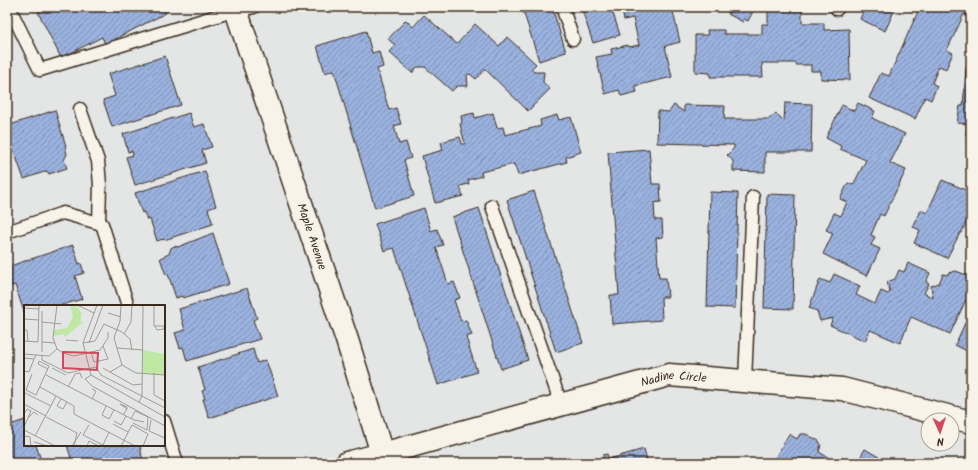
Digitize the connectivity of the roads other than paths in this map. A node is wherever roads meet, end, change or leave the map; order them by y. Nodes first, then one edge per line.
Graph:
1 (9, 7) edge
2 (562, 7) edge
3 (242, 8) edge
4 (573, 39) dead end
5 (80, 109) dead end
6 (752, 197) dead end
7 (492, 206) dead end
8 (99, 223) junction
9 (7, 232) edge
10 (128, 305) edge
11 (745, 381) junction
12 (561, 404) junction
13 (971, 422) edge
14 (165, 424) edge
15 (383, 458) edge
16 (177, 463) edge
17 (347, 463) edge

1 - 3 lane
2 - 4 lane
3 - 15 street, Maple Avenue
5 - 8 lane
6 - 11 lane
7 - 12 lane
8 - 9 lane
8 - 10 lane
11 - 12 street, Nadine Circle
11 - 13 street, Nadine Circle
12 - 15 street, Nadine Circle
14 - 16 lane
15 - 17 street, Nadine Circle

